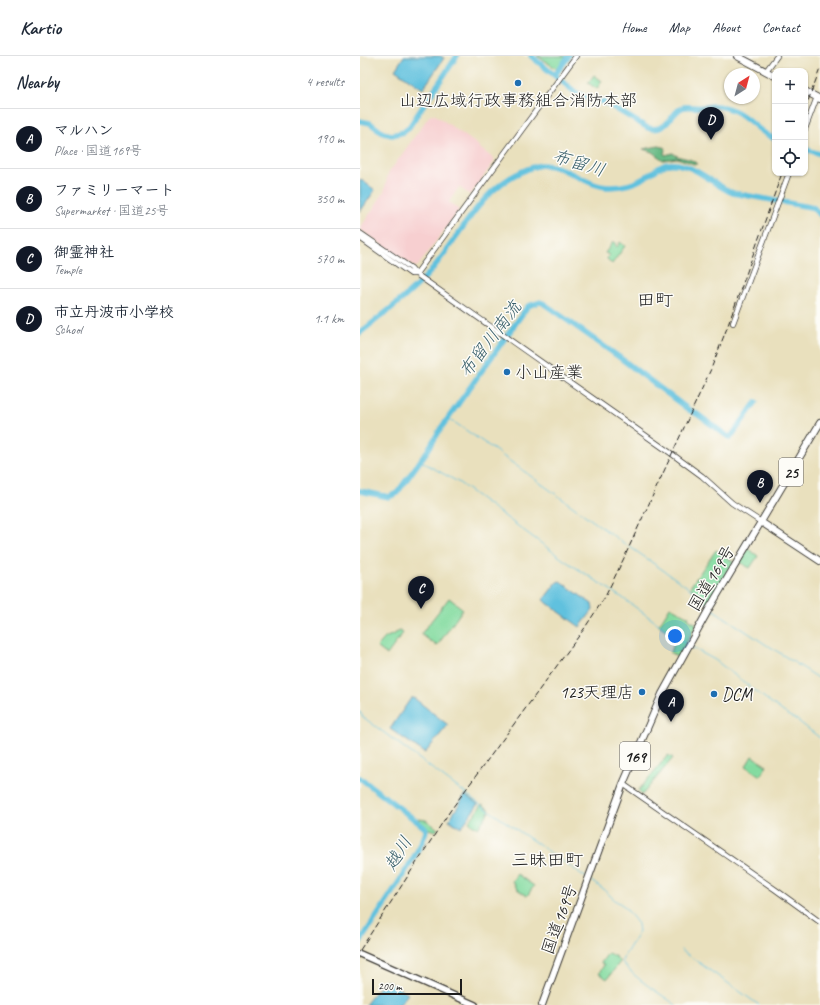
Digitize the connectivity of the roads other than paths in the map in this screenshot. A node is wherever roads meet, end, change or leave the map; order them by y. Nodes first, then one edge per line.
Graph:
1 (576, 56) edge
2 (736, 56) edge
3 (777, 56) edge
4 (766, 71) junction
5 (772, 74) edge
6 (808, 93) edge
7 (818, 98) edge
8 (808, 122) edge
9 (788, 176) edge
10 (360, 233) edge
11 (360, 238) edge
12 (417, 275) junction
13 (733, 323) dead end
14 (820, 423) edge
15 (761, 522) junction
16 (820, 561) edge
17 (624, 784) junction
18 (820, 922) edge
19 (360, 954) edge
20 (476, 1005) edge
21 (542, 1005) edge

1 - 12 street
2 - 4 highway
3 - 4 street
4 - 5 highway
6 - 7 highway
7 - 8 street
9 - 13 street
10 - 12 street
11 - 12 street
12 - 15 street
14 - 15 highway, 25
15 - 16 highway
15 - 17 highway, 国道169号 / 169
17 - 18 street
17 - 21 highway, 国道169号 / 169
19 - 20 main road

